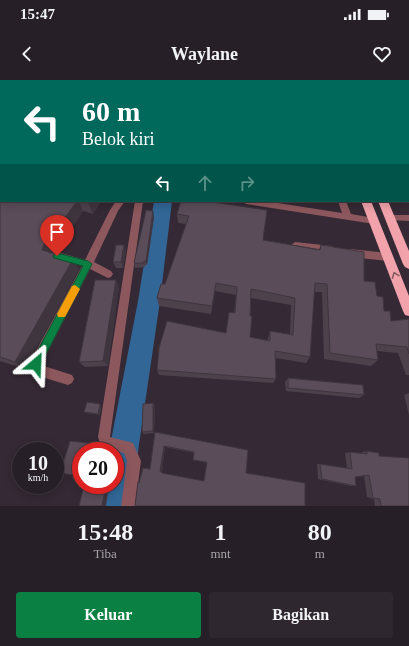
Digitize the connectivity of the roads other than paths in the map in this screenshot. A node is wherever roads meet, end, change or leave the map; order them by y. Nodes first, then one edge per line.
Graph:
1 (120, 202) edge
2 (139, 202) edge
3 (252, 202) edge
4 (342, 202) edge
5 (366, 202) edge
6 (383, 202) edge
7 (348, 218) junction
8 (390, 218) junction
9 (406, 218) edge
10 (374, 221) junction
11 (284, 245) edge
12 (57, 256) edge
13 (388, 257) junction
14 (88, 264) junction
15 (409, 264) edge
16 (108, 274) dead end
17 (409, 311) edge
18 (68, 379) dead end
19 (128, 506) edge

1 - 14 street
2 - 19 street
3 - 7 street
4 - 7 street
5 - 10 highway
6 - 8 highway
7 - 10 street
8 - 9 street
8 - 15 highway
10 - 13 highway
11 - 13 street
12 - 14 street
17 -> 13 highway
14 - 16 street
14 - 18 street

